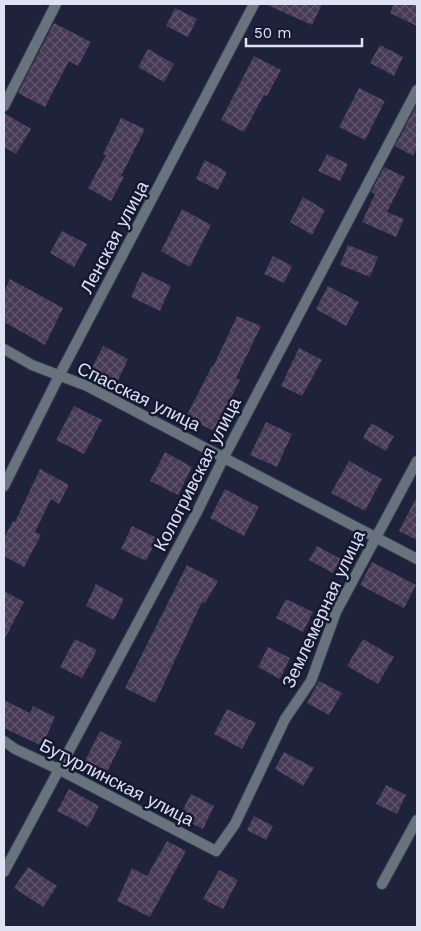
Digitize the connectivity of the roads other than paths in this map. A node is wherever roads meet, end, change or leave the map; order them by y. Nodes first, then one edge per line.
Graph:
1 (56, 4) edge
2 (254, 4) edge
3 (417, 90) edge
4 (4, 106) edge
5 (4, 349) edge
6 (60, 376) junction
7 (224, 457) junction
8 (417, 461) edge
9 (4, 486) edge
10 (375, 537) junction
11 (417, 559) edge
12 (4, 741) edge
13 (58, 769) junction
14 (417, 820) edge
15 (216, 850) joint
16 (4, 872) edge
17 (382, 884) dead end

1 - 4 street
2 - 6 street, Ленская улица
3 - 7 street, Кологривская улица
5 - 6 street, Спасская улица
6 - 7 street, Спасская улица
6 - 9 street, Ленская улица
7 - 10 street, Спасская улица
7 - 13 street, Кологривская улица
8 - 10 street, Землемерная улица
10 - 11 street, Спасская улица
10 - 15 street, Землемерная улица
12 - 13 street, Бутурлинская улица
13 - 15 street, Бутурлинская улица
13 - 16 street, Кологривская улица
14 - 17 street

